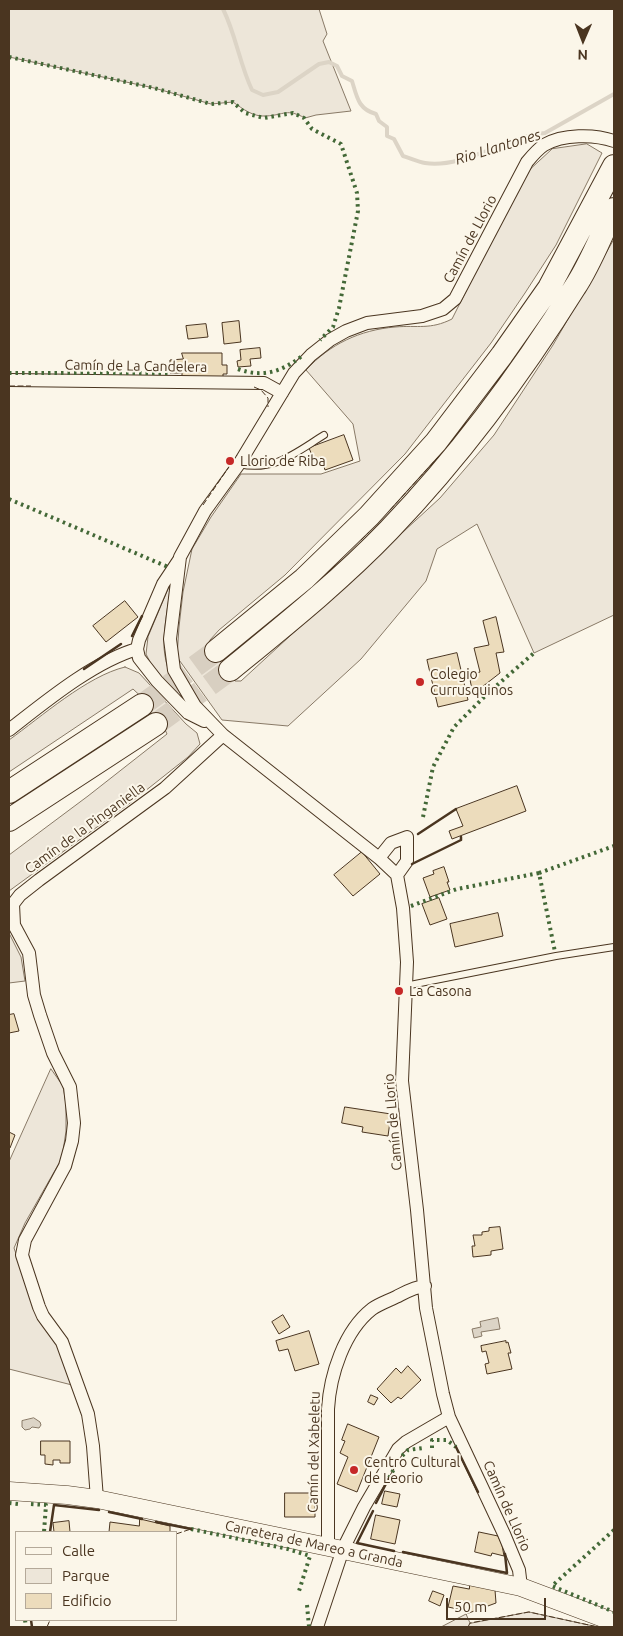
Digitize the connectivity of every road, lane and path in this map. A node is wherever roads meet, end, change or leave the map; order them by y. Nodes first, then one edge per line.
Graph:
1 (614, 141) edge
2 (614, 166) edge
3 (606, 210) edge
4 (9, 380) edge
5 (282, 393) junction
6 (324, 435) dead end
7 (239, 464) junction
8 (180, 558) junction
9 (138, 649) junction
10 (216, 651) tunnel mouth
11 (230, 670) tunnel mouth
12 (142, 705) tunnel mouth
13 (156, 724) tunnel mouth
14 (213, 725) junction
15 (9, 730) edge
16 (223, 735) junction
17 (9, 792) edge
18 (9, 820) edge
19 (380, 858) junction
20 (397, 874) junction
21 (614, 947) edge
22 (405, 986) junction
23 (425, 1286) junction
24 (449, 1417) junction
25 (9, 1491) edge
26 (97, 1499) junction
27 (335, 1548) junction
28 (521, 1587) junction
29 (614, 1622) edge
30 (318, 1627) edge

1 - 5 street, Camín de Llorio
2 - 3 highway
3 - 10 highway
3 - 11 highway
4 - 5 street, Camín de La Candelera
5 - 7 street, Camín de Llorio
6 - 7 lane
7 - 8 street, Camín de Llorio
8 - 9 street, Camín de Llorio
8 - 14 street, Camín de Llorio
9 - 14 street, Camín de Llorio
9 - 15 street
12 - 17 highway
13 - 18 highway
14 - 16 street, Camín de Llorio
16 - 19 street, Camín de Llorio
16 - 26 street, Camín de la Pinganiella
19 - 20 street, Camín de Llorio
19 - 20 street
20 - 22 street, Camín de Llorio
21 - 22 lane
22 - 23 street, Camín de Llorio
23 - 24 street, Camín de Llorio
23 - 27 street, Camín del Xabeletu
24 - 27 street
24 - 28 street, Camín de Llorio
25 - 26 street, Carretera de Mareo a Granda
26 - 27 street, Carretera de Mareo a Granda
27 - 28 street, Carretera de Mareo a Granda
27 - 30 street
28 - 29 street, Carretera de Mareo a Granda

